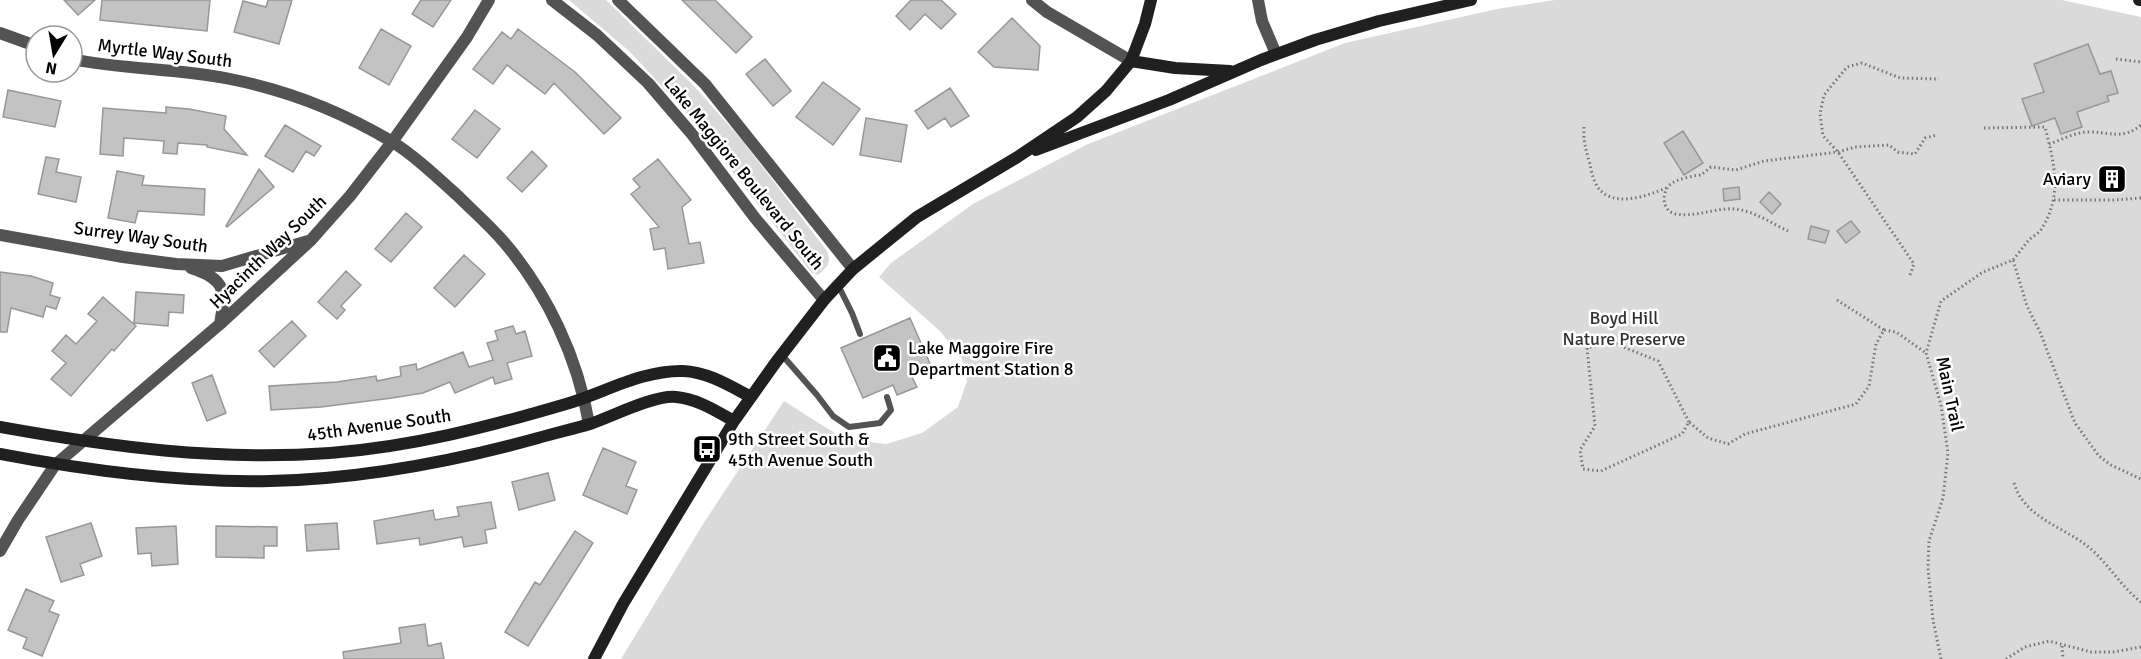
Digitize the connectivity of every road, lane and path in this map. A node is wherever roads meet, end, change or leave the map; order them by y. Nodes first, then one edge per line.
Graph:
1 (489, 0) edge
2 (552, 0) edge
3 (618, 0) edge
4 (1032, 0) edge
5 (1151, 0) edge
6 (1258, 0) edge
7 (1471, 0) edge
8 (0, 33) edge
9 (24, 42) edge
10 (1276, 54) junction
11 (2116, 59) dead end
12 (84, 61) edge
13 (1131, 61) junction
14 (2141, 62) edge
15 (1237, 71) junction
16 (1939, 79) dead end
17 (2141, 124) edge
18 (1584, 127) dead end
19 (1984, 128) dead end
20 (1937, 135) dead end
21 (392, 142) junction
22 (2049, 144) junction
23 (1838, 152) junction
24 (1016, 158) junction
25 (1666, 188) junction
26 (2141, 198) edge
27 (2054, 200) junction
28 (1788, 231) dead end
29 (0, 235) edge
30 (311, 240) junction
31 (2013, 260) junction
32 (176, 264) junction
33 (853, 269) junction
34 (1910, 275) dead end
35 (838, 285) junction
36 (824, 300) junction
37 (1836, 300) dead end
38 (220, 324) junction
39 (1884, 330) junction
40 (860, 334) dead end
41 (1926, 352) junction
42 (782, 355) junction
43 (751, 397) junction
44 (887, 397) dead end
45 (585, 398) junction
46 (734, 422) junction
47 (1689, 422) junction
48 (589, 424) junction
49 (0, 427) edge
50 (80, 441) junction
51 (0, 454) edge
52 (55, 465) junction
53 (2141, 479) edge
54 (2014, 483) dead end
55 (0, 551) edge
56 (2141, 602) edge
57 (2062, 645) junction
58 (2141, 647) edge
59 (594, 659) edge
60 (1941, 659) edge
61 (2006, 659) edge
62 (2063, 659) edge

1 - 21 street, Hyacinth Way South
2 - 36 street, Lake Maggiore Boulevard South
3 - 33 street, Lake Maggiore Boulevard South
4 - 13 street
5 - 13 street
6 - 10 street
7 - 10 street
8 - 9 street
10 - 15 street
11 - 14 path
12 - 21 street, Myrtle Way South
13 - 15 street
13 - 24 street
15 - 24 street
16 - 23 path
17 - 22 path
18 - 25 path
19 - 22 path
20 - 23 path
21 - 30 street, Hyacinth Way South
21 - 45 street, Myrtle Way South
22 - 27 path
23 - 25 path
23 - 34 path
24 - 33 street
25 - 28 path
26 - 27 path
27 - 31 path
29 - 32 street, Surrey Way South
30 - 32 street, Surrey Way South
30 - 38 street, Hyacinth Way South
31 - 41 path, Main Trail
31 - 53 path
32 - 38 street
33 - 35 street
35 - 36 street
35 - 40 lane
36 - 42 street
37 - 39 path
38 - 50 street, Hyacinth Way South
39 - 41 path
39 - 47 path
41 - 60 path, Main Trail
42 - 43 street
42 - 44 lane
43 - 45 street, 45th Avenue South
43 - 46 street
45 - 48 street, Myrtle Way South
45 - 50 street, 45th Avenue South
46 - 48 street
46 - 59 street
47 - 47 path
48 - 52 street
49 - 50 street, 45th Avenue South
50 - 52 street, Hyacinth Way South
51 - 52 street
52 - 55 street, Hyacinth Way South
54 - 56 path
57 - 58 path
57 - 61 path
57 - 62 path

